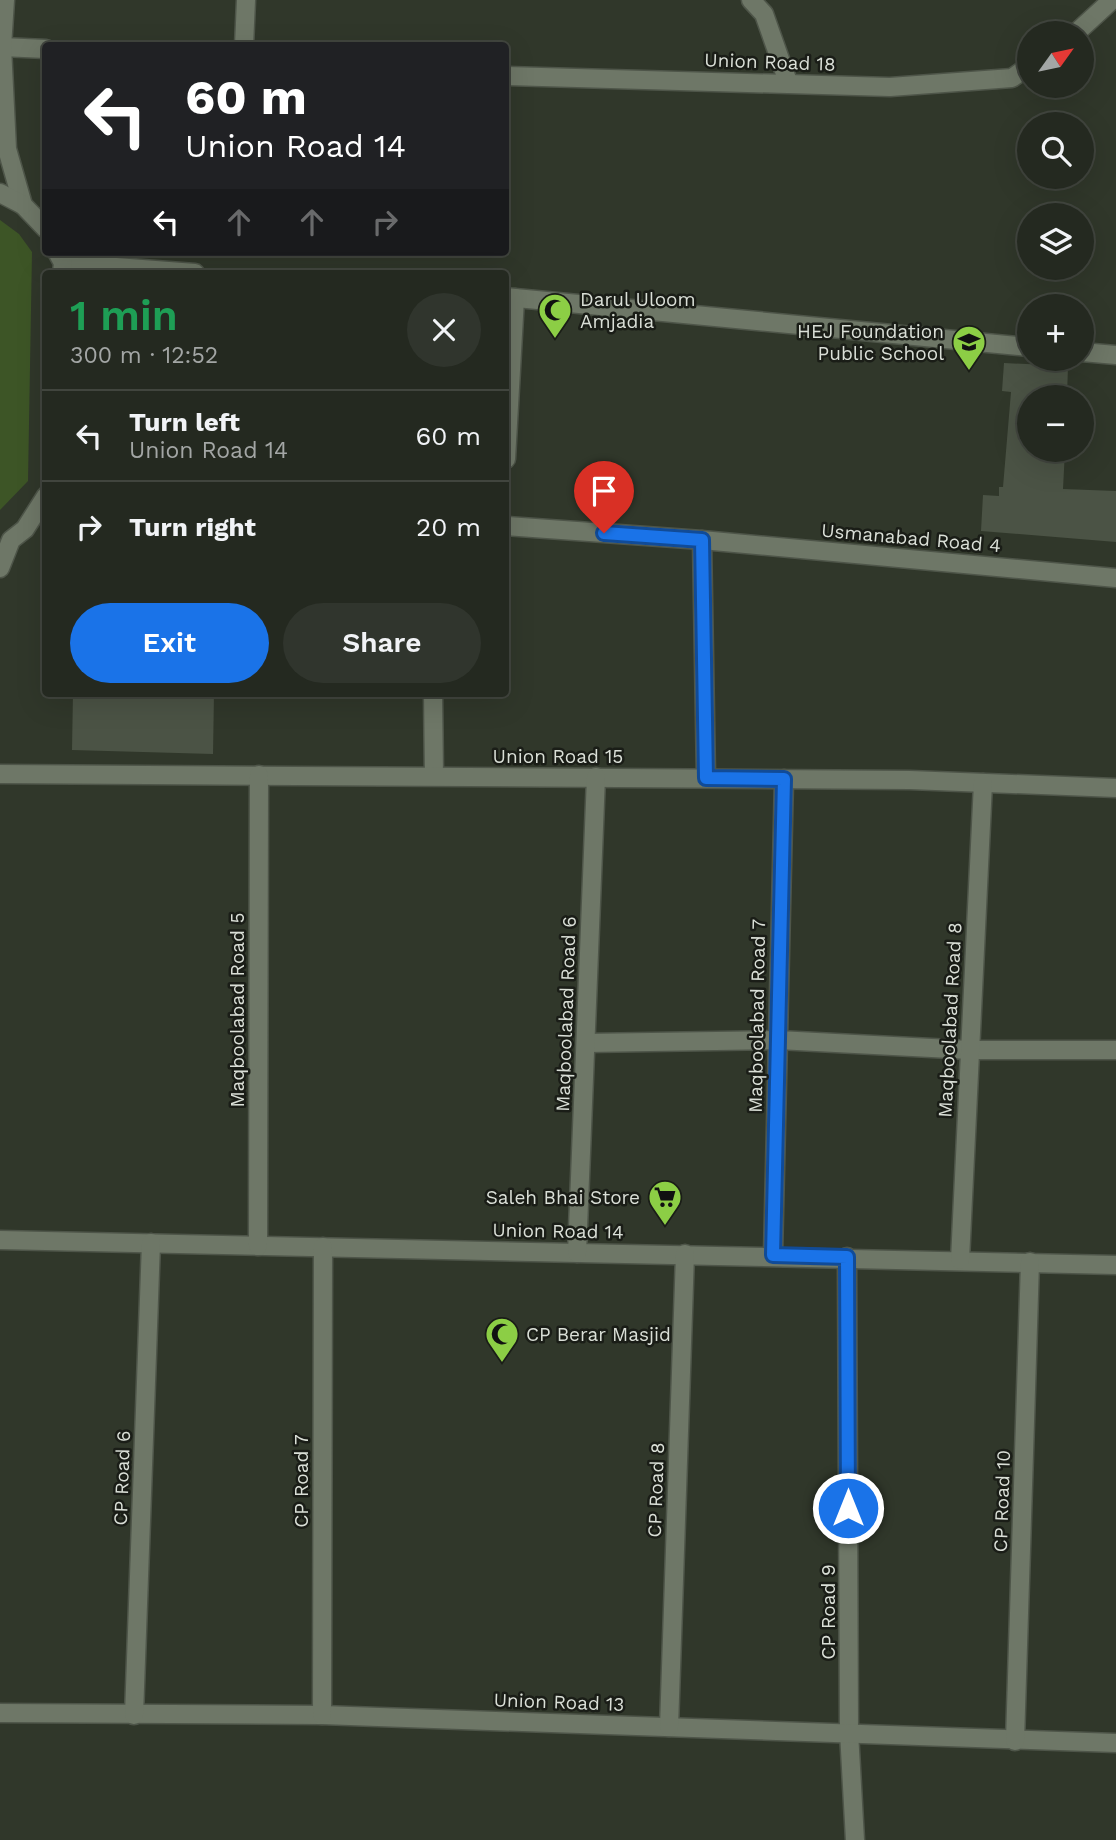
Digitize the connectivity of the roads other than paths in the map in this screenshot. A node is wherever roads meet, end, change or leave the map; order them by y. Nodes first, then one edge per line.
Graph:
1 (5, 0) edge
2 (246, 0) edge
3 (751, 0) edge
4 (1112, 0) edge
5 (1089, 21) edge
6 (244, 42) edge
7 (2, 47) junction
8 (42, 50) edge
9 (1017, 74) edge
10 (509, 76) edge
11 (788, 82) junction
12 (0, 193) edge
13 (23, 205) junction
14 (42, 225) edge
15 (61, 263) edge
16 (155, 270) edge
17 (511, 298) edge
18 (1017, 345) edge
19 (1094, 353) edge
20 (1116, 355) edge
21 (509, 363) edge
22 (42, 502) edge
23 (509, 526) edge
24 (702, 540) junction
25 (5, 542) edge
26 (0, 568) edge
27 (1116, 578) edge
28 (433, 697) edge
29 (0, 774) edge
30 (258, 775) junction
31 (434, 776) junction
32 (596, 777) junction
33 (706, 778) junction
34 (784, 779) junction
35 (983, 783) junction
36 (1116, 788) edge
37 (778, 1040) junction
38 (586, 1042) junction
39 (970, 1050) junction
40 (1116, 1050) edge
41 (0, 1240) edge
42 (151, 1243) junction
43 (258, 1246) junction
44 (323, 1247) junction
45 (578, 1253) junction
46 (685, 1254) junction
47 (773, 1255) junction
48 (847, 1257) junction
49 (960, 1260) junction
50 (1030, 1262) junction
51 (1116, 1265) edge
52 (0, 1713) edge
53 (134, 1715) junction
54 (322, 1716) junction
55 (669, 1727) junction
56 (849, 1732) junction
57 (1016, 1741) junction
58 (1116, 1743) edge
59 (855, 1840) edge

1 - 7 street
2 - 6 street
3 - 11 street
4 - 5 street
7 - 8 street
7 - 13 street
9 - 11 street, Union Road 18
10 - 11 street, Union Road 18
12 - 13 street
13 - 14 street
15 - 16 street
17 - 18 street
17 - 21 street
19 - 20 street
22 - 25 street
23 - 24 street, Usmanabad Road 4
24 - 27 street, Usmanabad Road 4
24 - 33 street
25 - 26 street
28 - 31 street
29 - 30 street, Union Road 15
30 - 31 street, Union Road 15
30 - 43 street, Maqboolabad Road 5
31 - 32 street, Union Road 15
32 - 33 street, Union Road 15
32 - 38 street, Maqboolabad Road 6
33 - 34 street, Union Road 15
34 - 35 street, Union Road 15
34 - 37 street, Maqboolabad Road 7
35 - 36 street, Union Road 15
35 - 39 street, Maqboolabad Road 8
37 - 38 street
37 - 39 street
37 - 47 street, Maqboolabad Road 7
38 - 45 street, Maqboolabad Road 6
39 - 40 street
39 - 49 street, Maqboolabad Road 8
41 - 42 street, Union Road 14
42 - 43 street, Union Road 14
42 - 53 street, CP Road 6
43 - 44 street, Union Road 14
44 - 45 street, Union Road 14
44 - 54 street, CP Road 7
45 - 46 street, Union Road 14
46 - 47 street, Union Road 14
46 - 55 street, CP Road 8
47 - 48 street, Union Road 14
48 - 49 street, Union Road 14
48 - 56 street, CP Road 9
49 - 50 street, Union Road 14
50 - 51 street, Union Road 14
50 - 57 street, CP Road 10
52 - 53 street, Union Road 13
53 - 54 street, Union Road 13
54 - 55 street, Union Road 13
55 - 56 street, Union Road 13
56 - 57 street, Union Road 13
56 - 59 street, CP Road 9
57 - 58 street, Union Road 13

